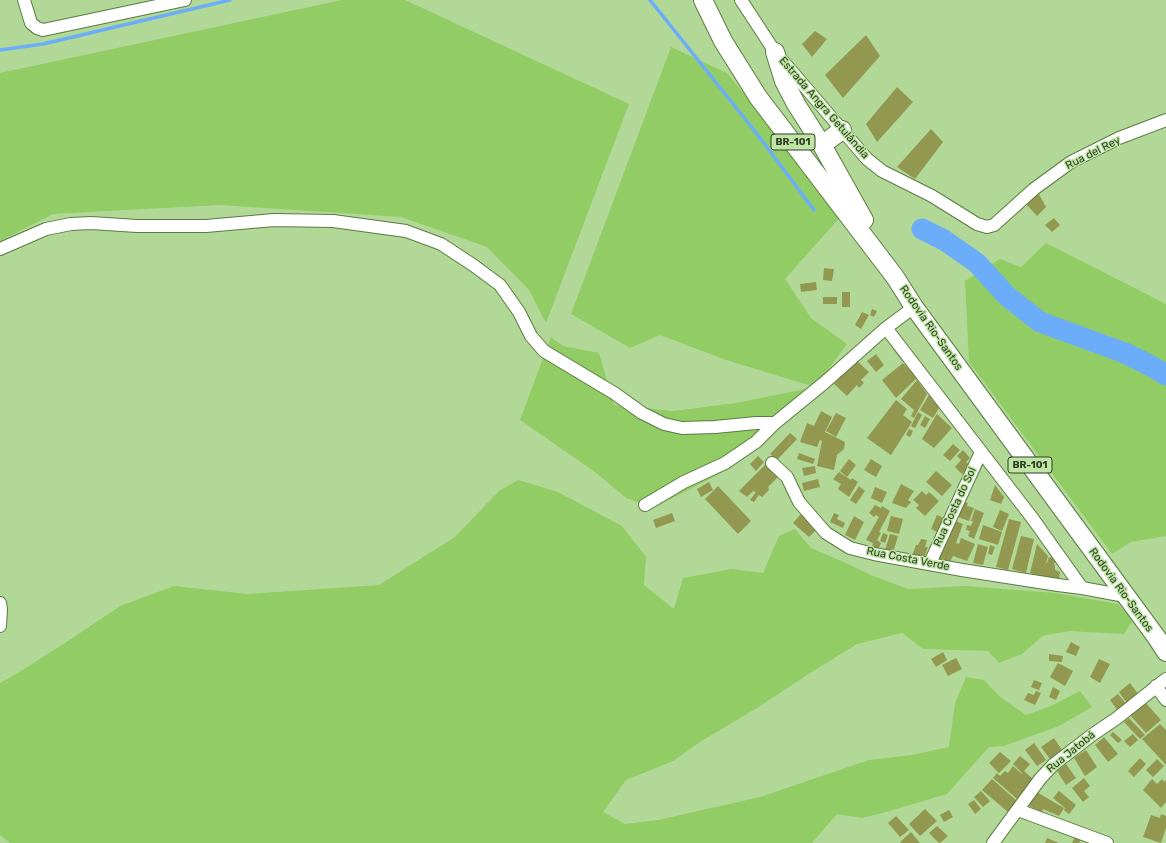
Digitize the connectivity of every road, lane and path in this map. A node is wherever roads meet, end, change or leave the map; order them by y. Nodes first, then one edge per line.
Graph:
1 (24, 0) edge
2 (185, 0) edge
3 (704, 0) edge
4 (741, 0) edge
5 (775, 52) junction
6 (1166, 120) edge
7 (842, 130) junction
8 (822, 145) junction
9 (1009, 212) joint
10 (0, 249) edge
11 (895, 277) junction
12 (914, 307) junction
13 (886, 328) junction
14 (775, 423) junction
15 (981, 452) junction
16 (772, 463) dead end
17 (645, 505) dead end
18 (930, 563) junction
19 (1082, 588) junction
20 (1125, 596) junction
21 (0, 603) edge
22 (0, 626) edge
23 (1166, 652) edge
24 (1166, 679) edge
25 (1156, 686) junction
26 (1166, 700) edge
27 (1018, 810) junction
28 (994, 840) edge
29 (1107, 843) edge

1 - 2 street
3 - 11 highway, Rodovia Rio-Santos / BR-101
4 - 5 street, Estrada Angra Getulândia
5 - 7 street, Estrada Angra Getulândia
5 - 8 highway
6 - 9 street, Rua del Rey
7 - 8 highway
7 - 9 street, Estrada Angra Getulândia
8 - 11 highway
10 - 14 street
11 - 12 highway, Rodovia Rio-Santos / BR-101
12 - 13 street
12 - 20 highway, Rodovia Rio-Santos / BR-101
13 - 14 street
13 - 15 street
14 - 17 street
15 - 18 street, Rua Costa do Sol
15 - 19 street
16 - 18 street, Rua Costa Verde
18 - 19 street, Rua Costa Verde
19 - 20 street, Rua Costa Verde
20 - 23 highway, Rodovia Rio-Santos / BR-101
21 - 22 street
24 - 25 street, Rua Jatobá
25 - 26 street
25 - 27 street, Rua Jatobá
27 - 28 street, Rua Jatobá
27 - 29 street

